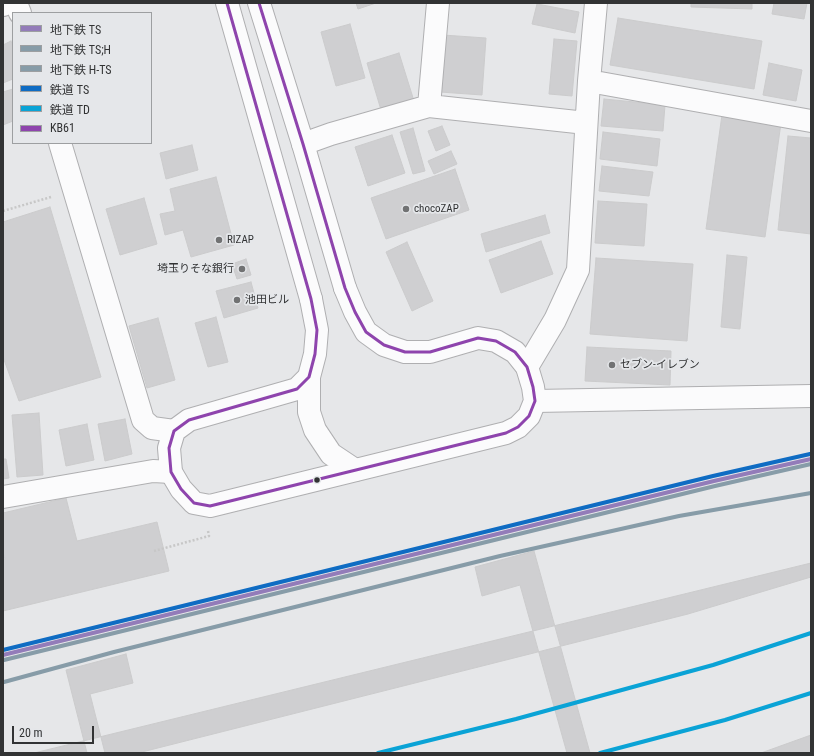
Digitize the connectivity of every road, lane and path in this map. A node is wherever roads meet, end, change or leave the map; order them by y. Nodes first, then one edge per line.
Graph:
1 (8, 3) edge
2 (227, 3) edge
3 (259, 3) edge
4 (438, 3) edge
5 (596, 3) edge
6 (3, 5) edge
7 (589, 81) junction
8 (429, 106) junction
9 (811, 121) edge
10 (586, 122) junction
11 (60, 144) edge
12 (303, 144) junction
13 (74, 191) junction
14 (3, 211) edge
15 (526, 367) junction
16 (309, 377) junction
17 (811, 396) edge
18 (535, 401) junction
19 (174, 431) junction
20 (356, 470) junction
21 (171, 472) junction
22 (3, 497) edge
23 (207, 530) dead end
24 (154, 551) dead end

1 - 6 street
2 - 16 street
3 - 12 street
4 - 8 street
5 - 7 street
7 - 9 street
7 - 10 street
8 - 10 street
8 - 12 street
10 - 15 street
11 - 13 street
12 - 15 street
13 - 14 path
13 - 19 street
15 - 18 street
16 - 19 street
16 - 20 street
17 - 18 street
18 - 20 street
19 - 21 street
20 - 21 street
21 - 22 street
23 - 24 path

